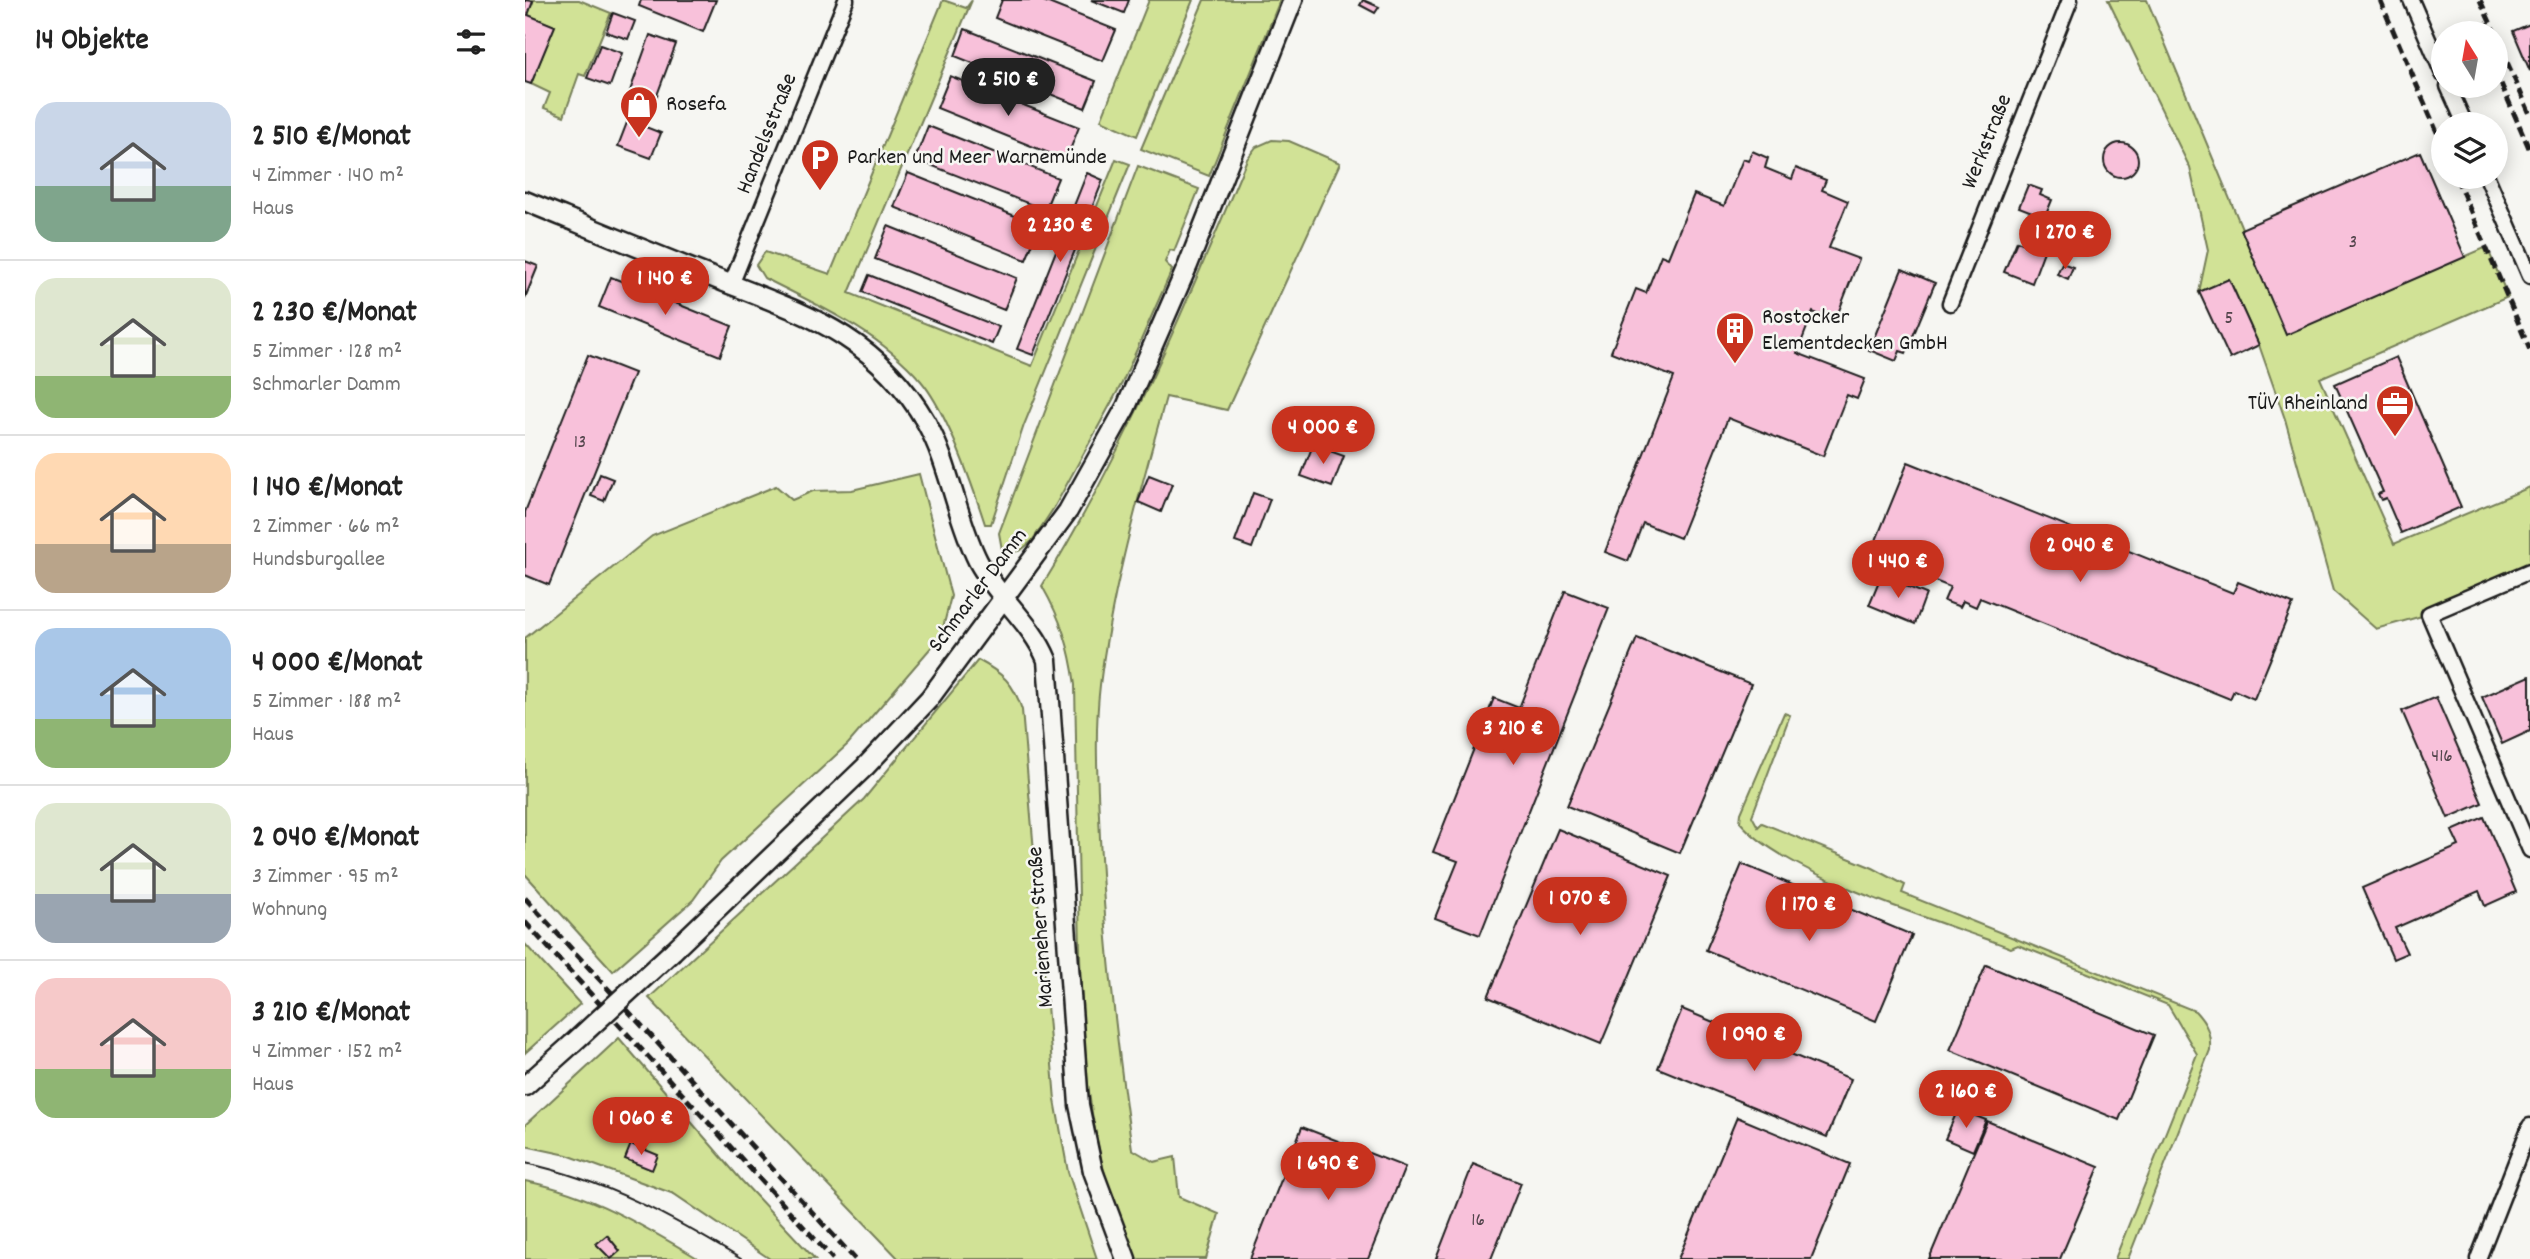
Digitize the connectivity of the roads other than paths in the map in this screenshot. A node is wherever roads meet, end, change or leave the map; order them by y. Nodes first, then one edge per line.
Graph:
1 (846, 0) edge
2 (1293, 0) edge
3 (2070, 0) edge
4 (2411, 0) edge
5 (2431, 46) edge
6 (2492, 189) edge
7 (525, 201) edge
8 (2530, 276) edge
9 (731, 285) junction
10 (1950, 303) dead end
11 (2530, 571) edge
12 (1003, 600) junction
13 (2530, 849) edge
14 (525, 1086) edge
15 (2530, 1126) edge
16 (2524, 1160) edge
17 (1126, 1259) edge
18 (2478, 1259) edge

1 - 9 street, Handelsstraße
2 - 12 street, Schmarler Damm
3 - 10 street, Werkstraße
4 - 5 street
6 - 8 street
7 - 9 street, Marieneher Straße
9 - 12 street, Marieneher Straße
11 - 13 street
12 - 14 street, Schmarler Damm, bridge
12 - 17 street, Marieneher Straße
15 - 16 street
16 - 18 street

